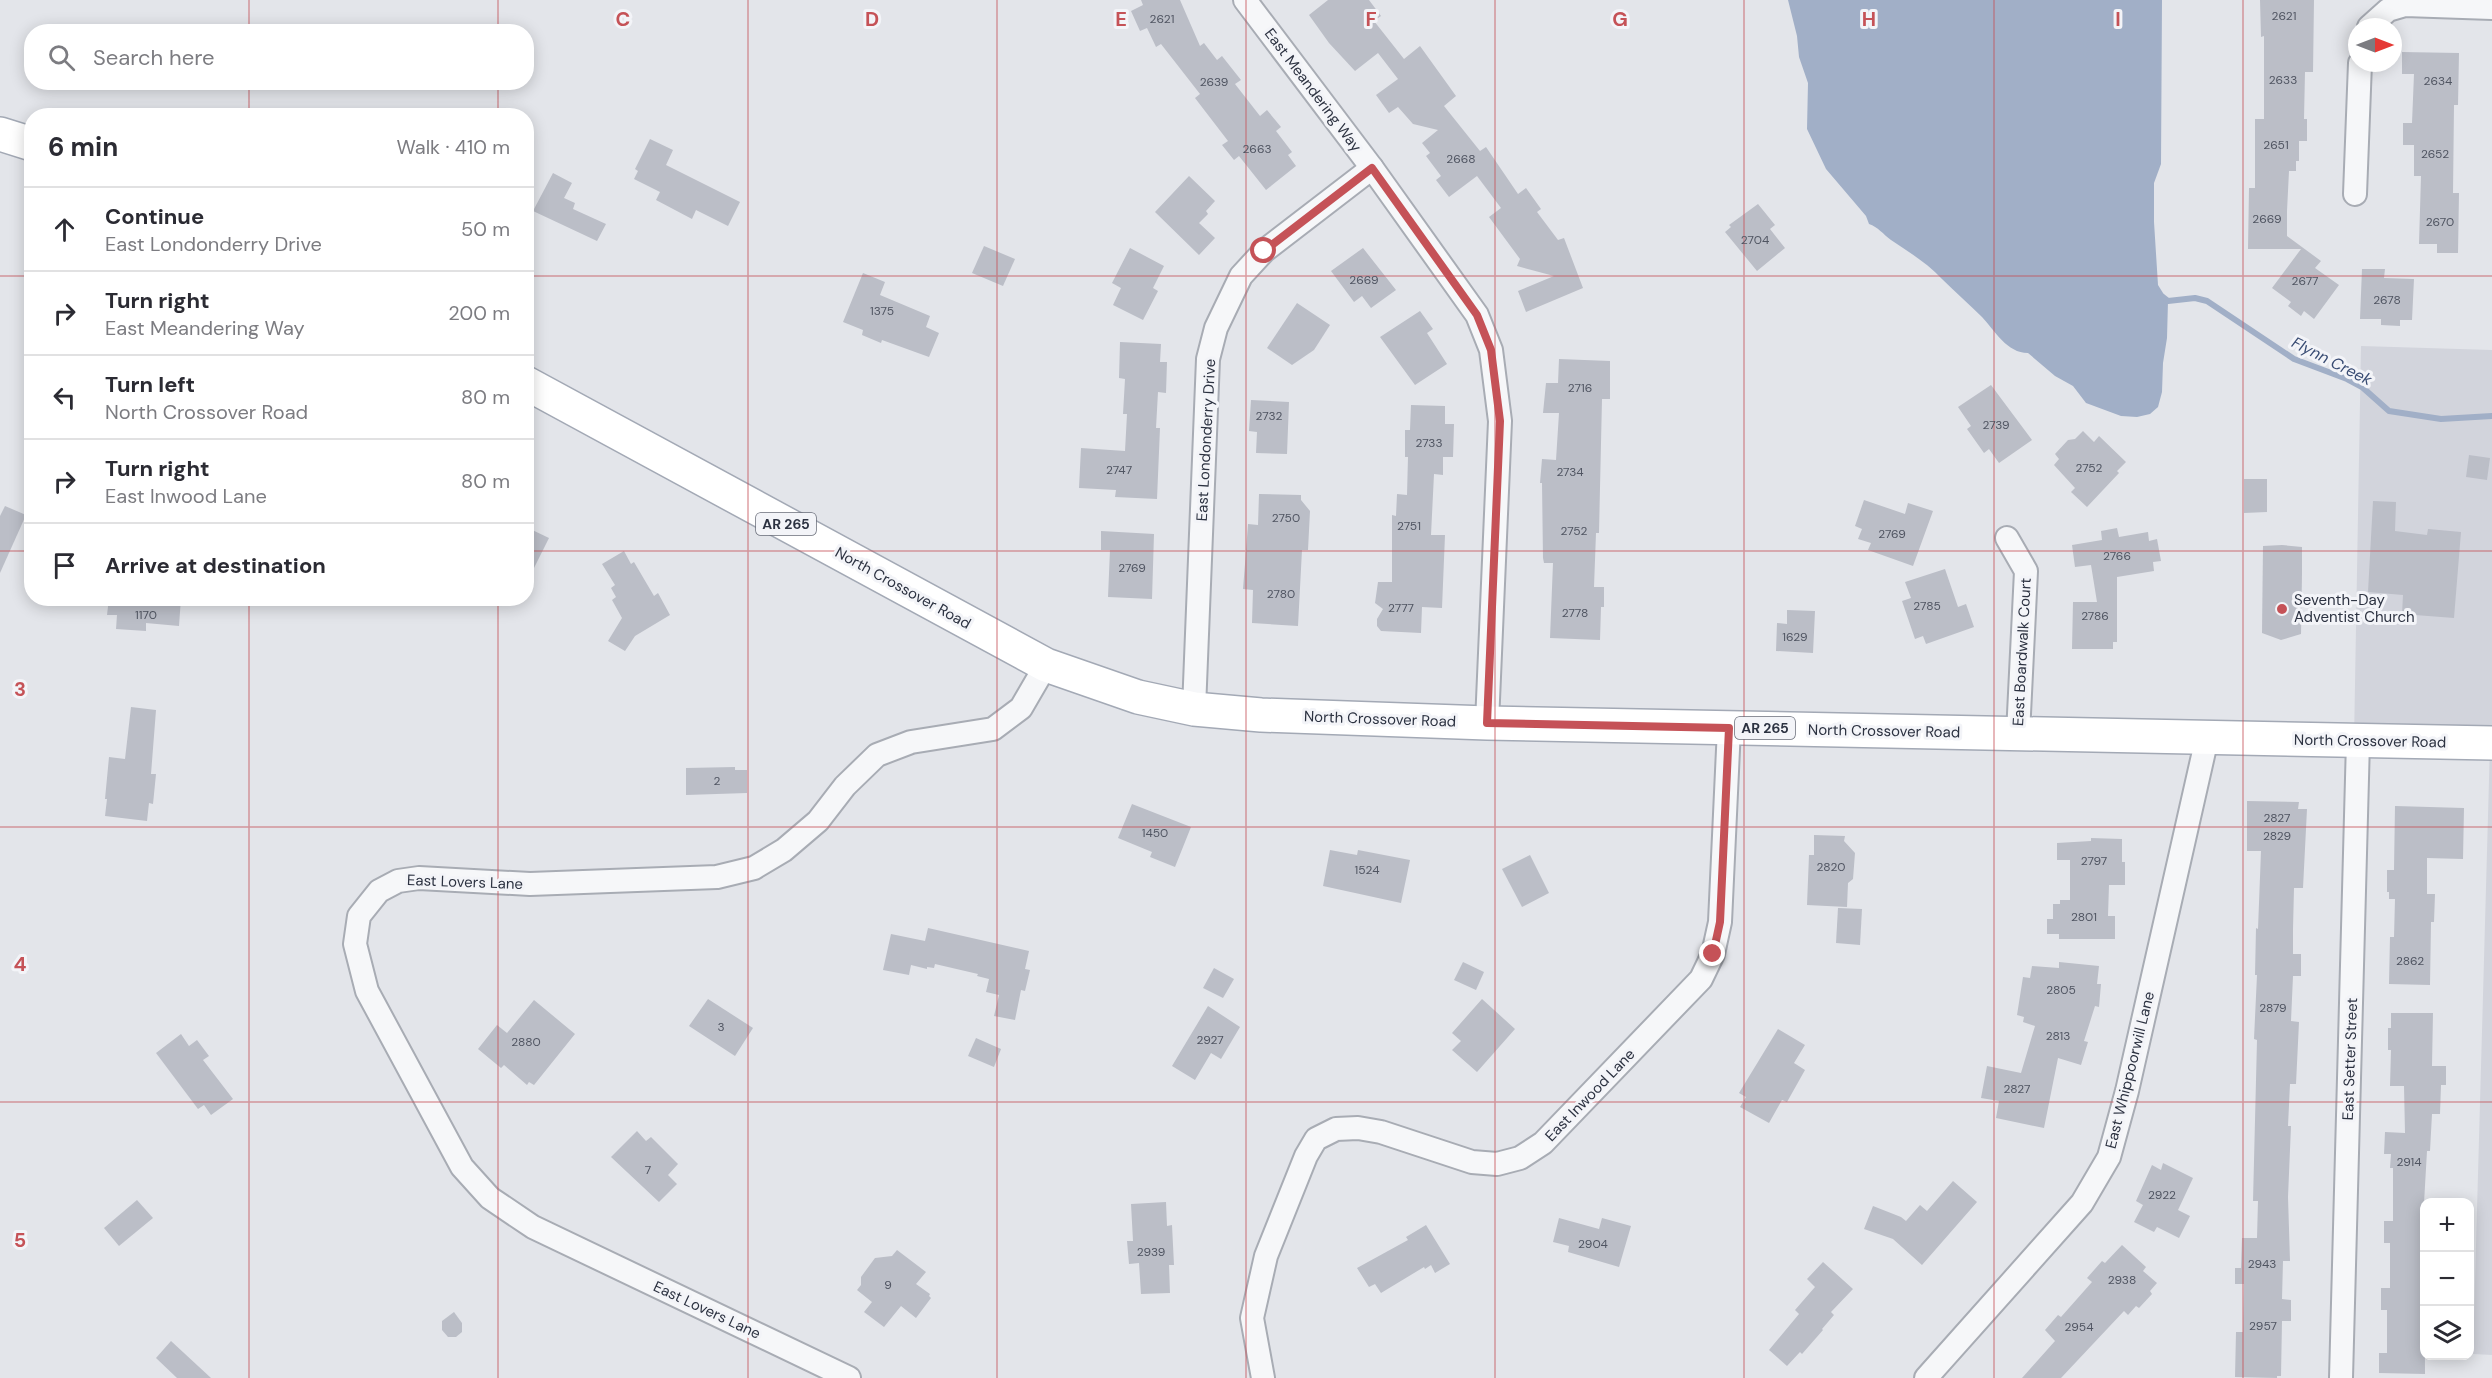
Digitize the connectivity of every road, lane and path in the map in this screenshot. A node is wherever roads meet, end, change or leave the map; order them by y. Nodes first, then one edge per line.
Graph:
1 (1245, 0) edge
2 (2492, 8) edge
3 (2378, 18) edge
4 (2360, 72) edge
5 (0, 134) edge
6 (24, 142) edge
7 (1372, 168) junction
8 (2355, 194) dead end
9 (534, 387) edge
10 (2007, 538) dead end
11 (1046, 665) junction
12 (1194, 709) junction
13 (1487, 723) junction
14 (1729, 728) junction
15 (2018, 734) junction
16 (2207, 738) junction
17 (2358, 741) junction
18 (2492, 743) edge
19 (849, 1378) edge
20 (1263, 1378) edge
21 (1926, 1378) edge
22 (2341, 1378) edge

1 - 7 street, East Meandering Way
2 - 3 street
4 - 8 street
5 - 6 main road
7 - 12 street, East Londonderry Drive
7 - 13 street, East Meandering Way
9 - 11 main road, North Crossover Road / AR 265
10 - 15 street, East Boardwalk Court
11 - 12 main road, North Crossover Road / AR 265
11 - 19 street, East Lovers Lane
12 - 13 main road, North Crossover Road / AR 265
13 - 14 main road, North Crossover Road / AR 265
14 - 15 main road, North Crossover Road / AR 265
14 - 20 street, East Inwood Lane
15 - 16 main road, North Crossover Road / AR 265
16 - 17 main road, North Crossover Road / AR 265
16 - 21 street, East Whippoorwill Lane
17 - 18 main road, North Crossover Road / AR 265
17 - 22 street, East Setter Street

